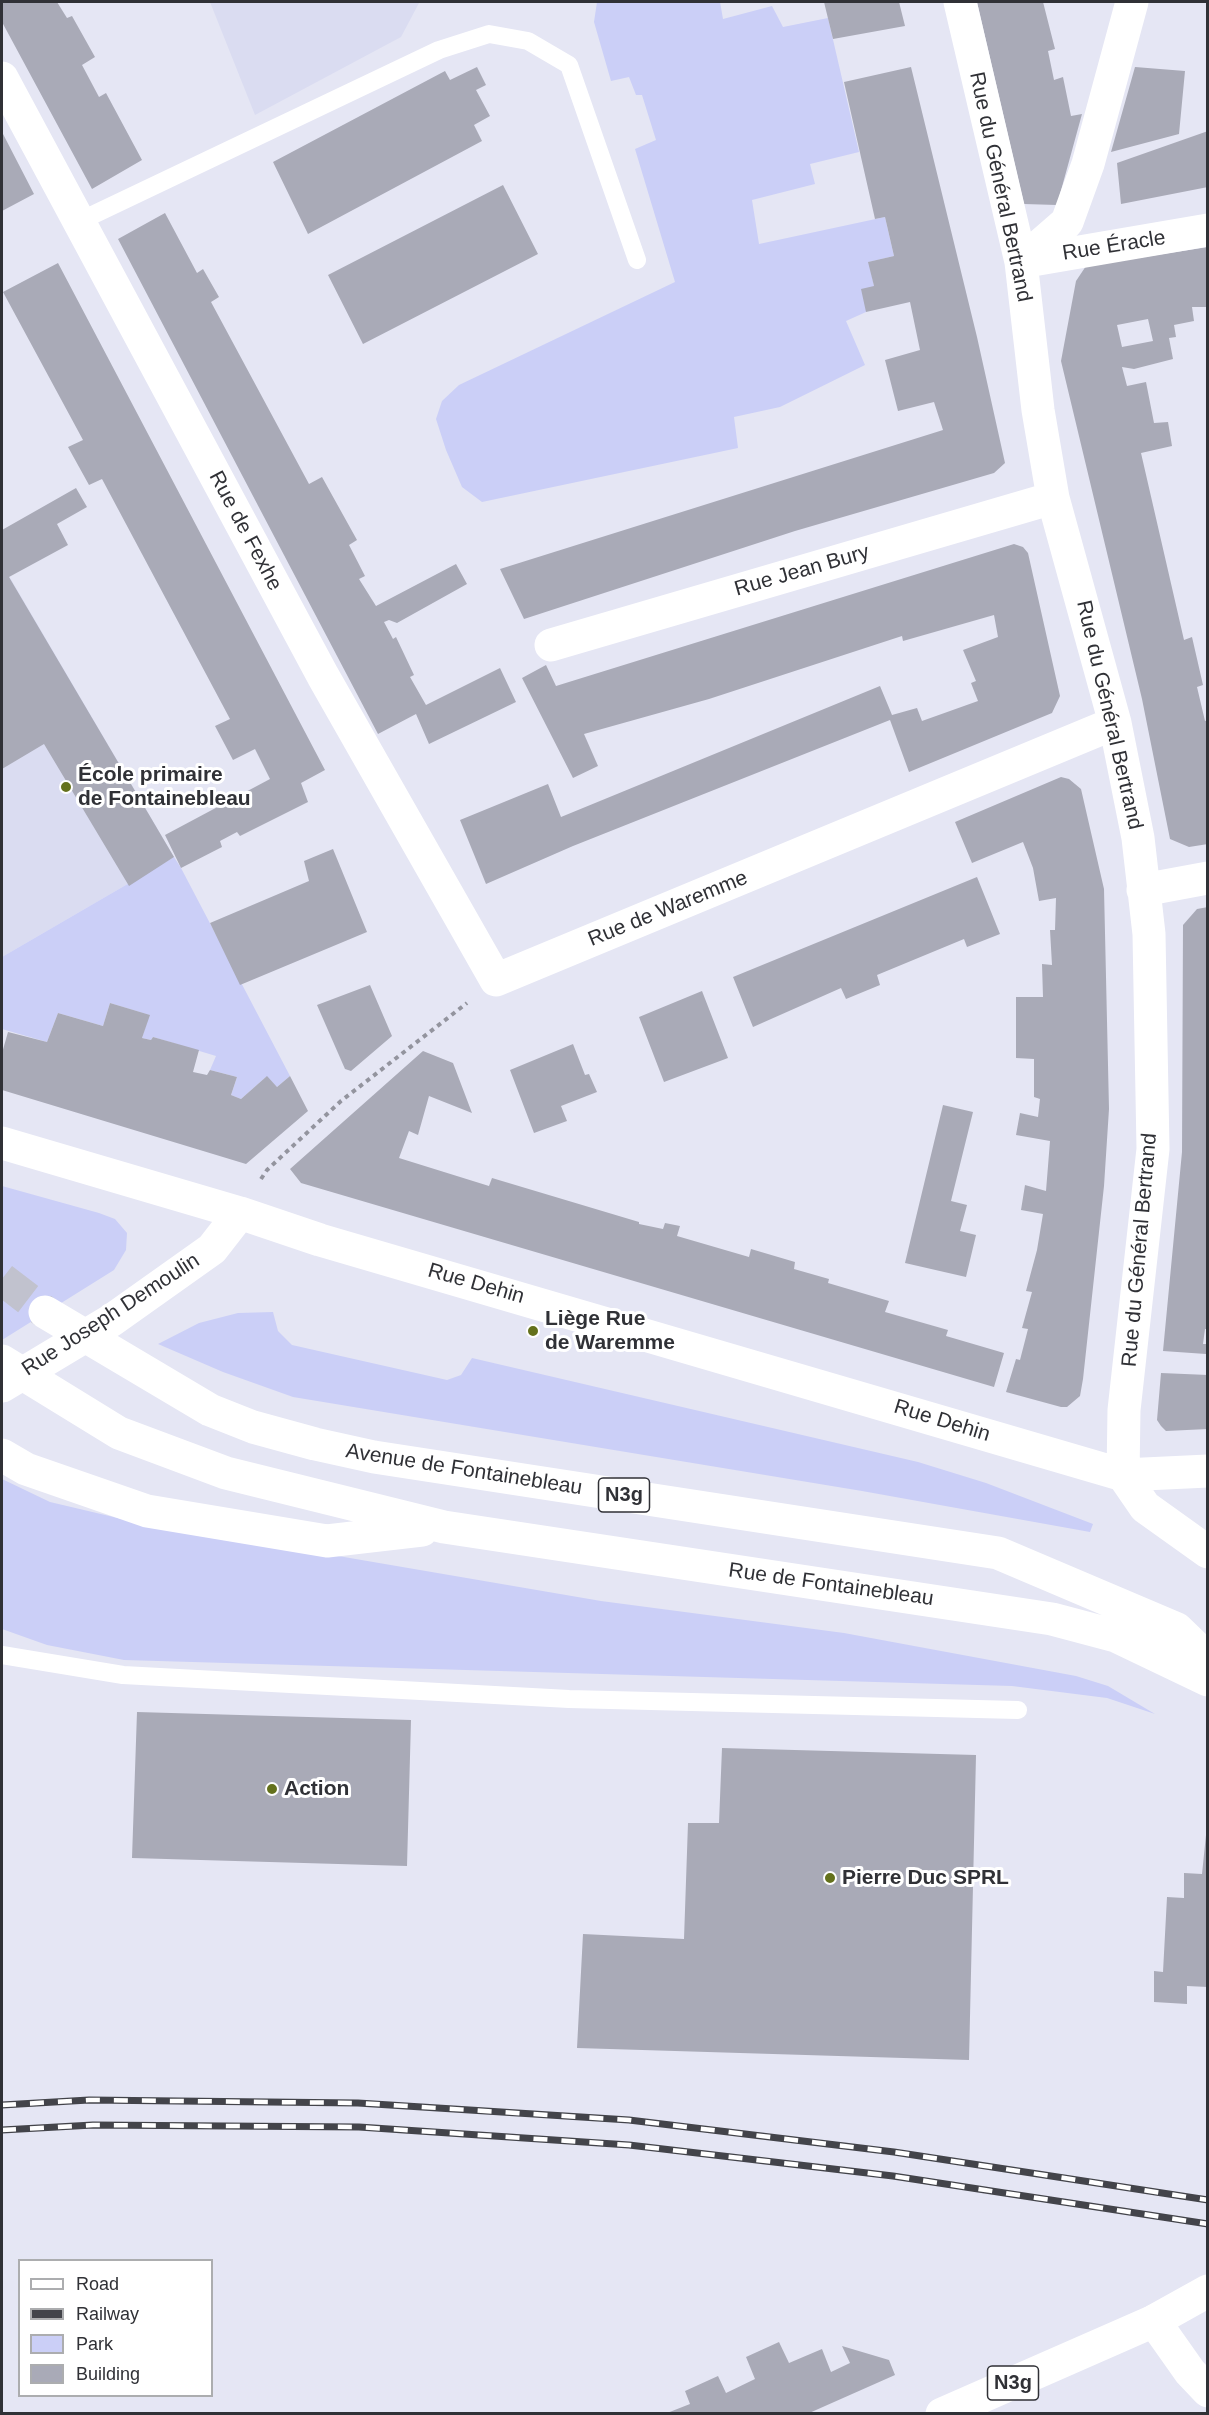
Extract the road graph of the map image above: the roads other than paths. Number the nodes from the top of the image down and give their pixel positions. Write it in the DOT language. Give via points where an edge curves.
graph roads {
  1 [pos="960,2"];
  2 [pos="1132,2"];
  3 [pos="2,78"];
  4 [pos="80,221"];
  5 [pos="1208,230"];
  6 [pos="638,260"];
  7 [pos="1021,261"];
  8 [pos="1053,498"];
  9 [pos="551,645"];
  10 [pos="1115,723"];
  11 [pos="1208,878"];
  12 [pos="1143,890"];
  13 [pos="496,980"];
  14 [pos="2,1143"];
  15 [pos="240,1213"];
  16 [pos="45,1312"];
  17 [pos="2,1361"];
  18 [pos="2,1386"];
  19 [pos="2,1455"];
  20 [pos="1208,1471"];
  21 [pos="1123,1475"];
  22 [pos="444,1527"];
  23 [pos="1208,1552"];
  24 [pos="2,1655"];
  25 [pos="1208,1659"];
  26 [pos="1208,1680"];
  27 [pos="1017,1710"];
  28 [pos="1200,2295"];
  29 [pos="1154,2321"];
  30 [pos="1208,2391"];
  31 [pos="942,2414"];
  1 -- 7 [label="street, Rue du Général Bertrand"];
  2 -- 7 [label="street" via="1088,164 1067,222"];
  3 -- 4 [label="street, Rue de Fexhe"];
  4 -- 6 [label="lane" via="439,50 489,34 528,41 569,65"];
  4 -- 13 [label="street, Rue de Fexhe" via="323,676"];
  5 -- 7 [label="street, Rue Éracle"];
  7 -- 8 [label="street, Rue du Général Bertrand" via="1038,410"];
  8 -- 9 [label="street, Rue Jean Bury"];
  8 -- 10 [label="street, Rue du Général Bertrand"];
  10 -- 12 [label="street, Rue du Général Bertrand" via="1138,838"];
  10 -- 13 [label="street, Rue de Waremme"];
  11 -- 12 [label="street"];
  12 -- 21 [label="street, Rue du Général Bertrand" via="1149,934 1153,1149 1124,1410"];
  14 -- 15 [label="street, Rue Dehin"];
  15 -- 18 [label="street, Rue Joseph Demoulin" via="212,1249 112,1320"];
  15 -- 21 [label="street, Rue Dehin"];
  16 -- 25 [label="street, Avenue de Fontainebleau / N3g" via="210,1410 253,1427 374,1457 998,1553 1177,1629"];
  17 -- 22 [label="street" via="119,1433 173,1455 226,1473"];
  19 -- 22 [label="street" via="26,1469 147,1511 304,1537 327,1540"];
  20 -- 21 [label="street, Rue Dehin"];
  21 -- 23 [label="street" via="1145,1507"];
  22 -- 26 [label="street, Rue de Fontainebleau" via="1052,1619 1116,1636"];
  24 -- 27 [label="lane" via="158,1677 569,1699"];
  28 -- 29 [label="street, N3g"];
  29 -- 30 [label="street"];
  29 -- 31 [label="street, N3g"];
}
